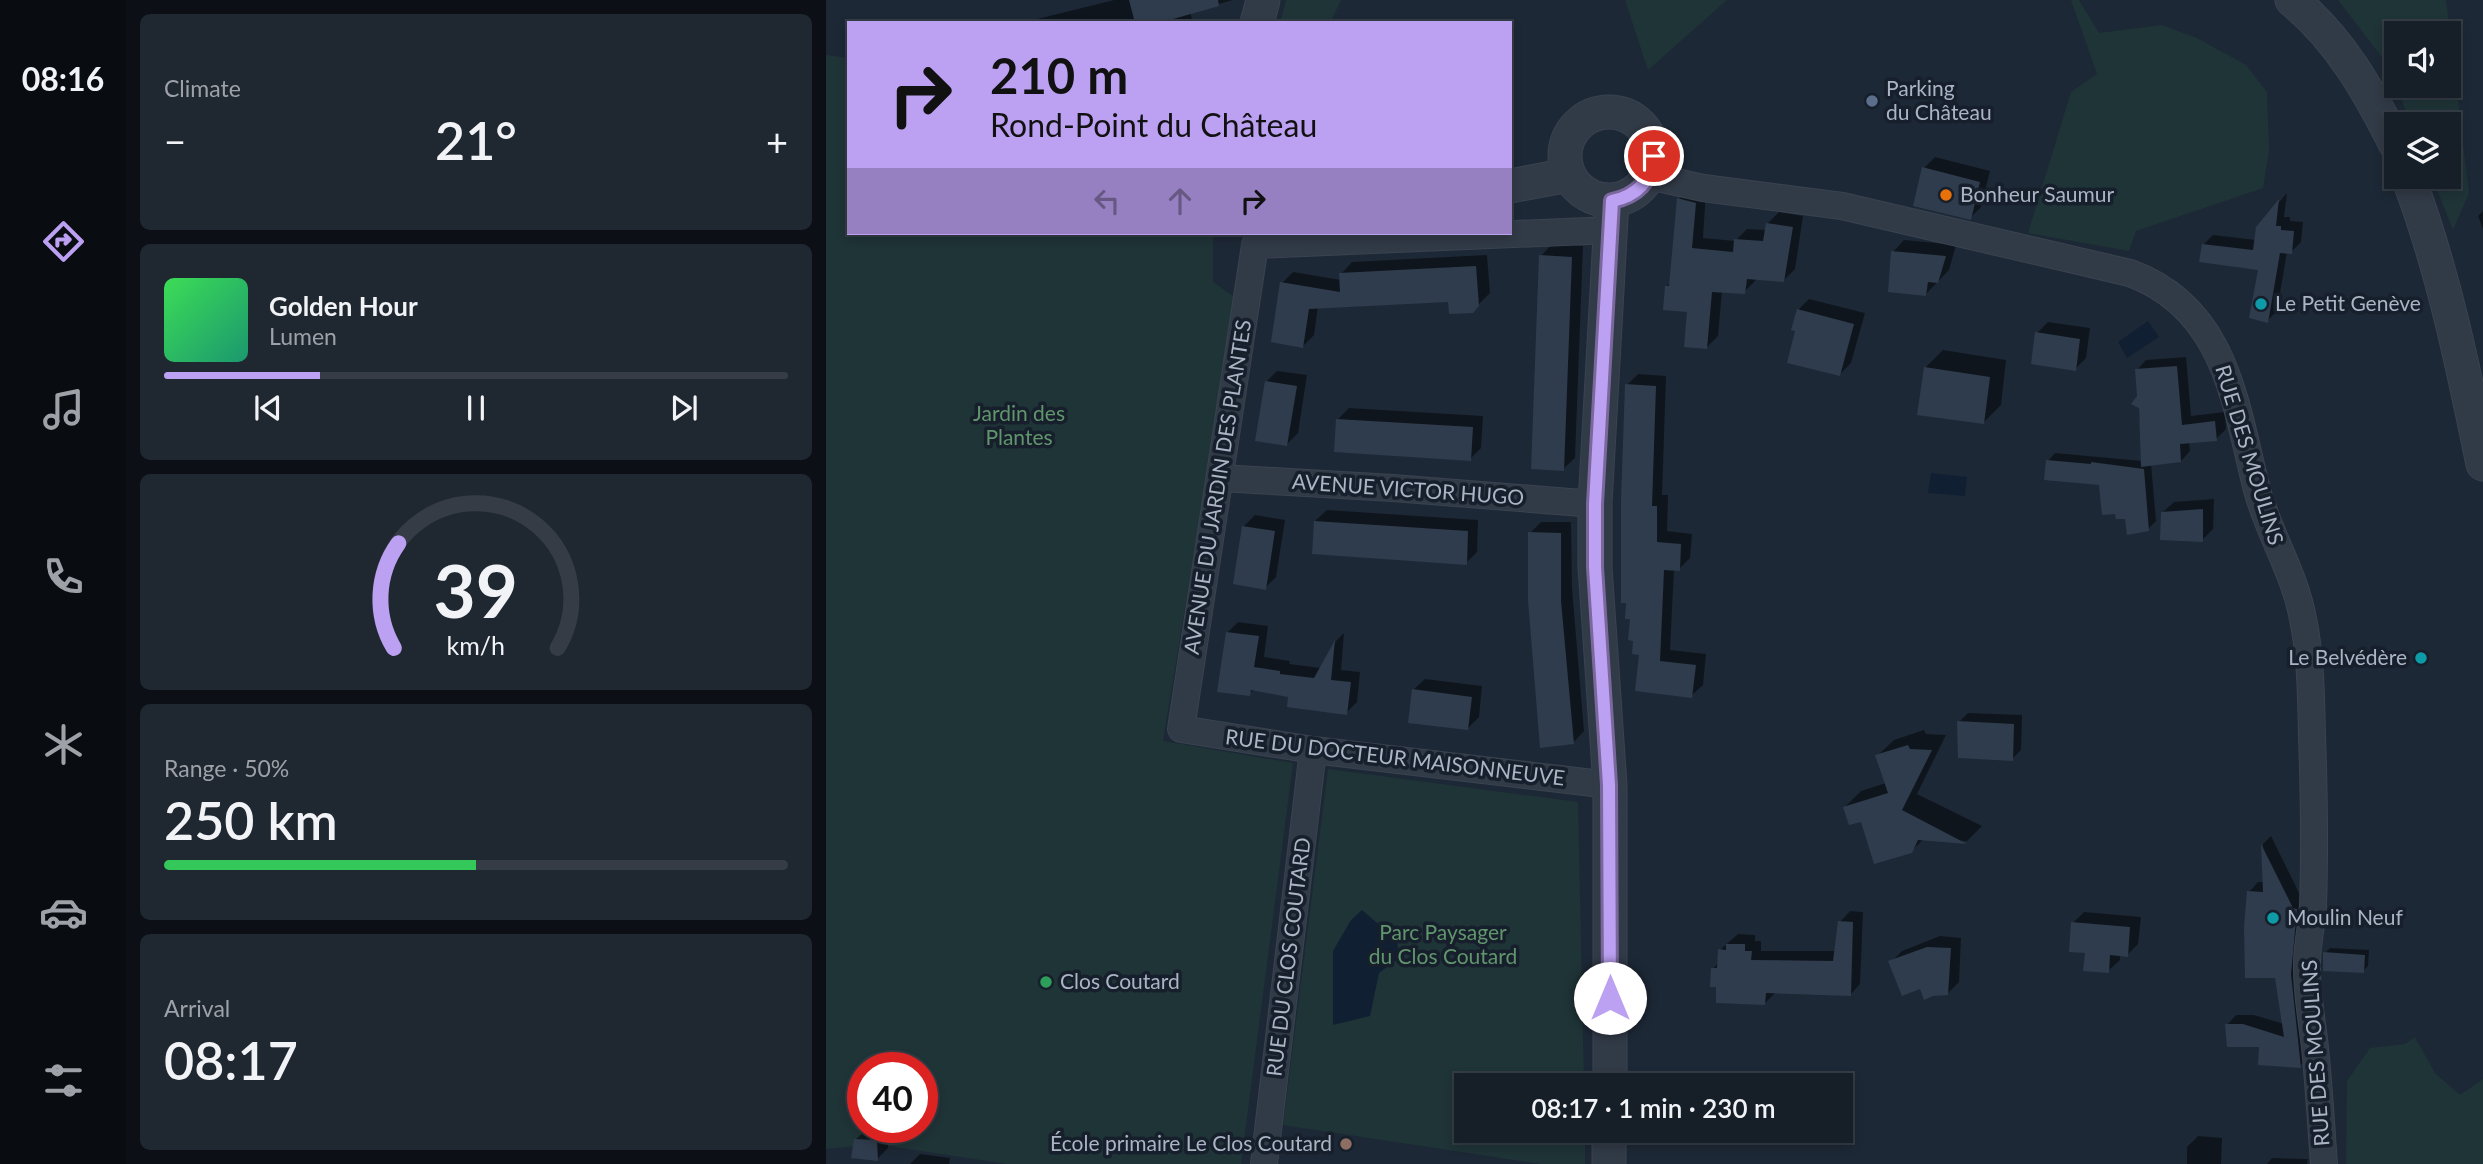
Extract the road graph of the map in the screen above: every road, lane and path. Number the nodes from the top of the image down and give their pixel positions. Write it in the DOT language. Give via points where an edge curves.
graph roads {
  1 [pos="1263,0"];
  2 [pos="2292,0"];
  3 [pos="1258,21"];
  4 [pos="2384,122"];
  5 [pos="1569,175"];
  6 [pos="1649,176"];
  7 [pos="1512,186"];
  8 [pos="2412,189"];
  9 [pos="1611,216"];
  10 [pos="1512,224"];
  11 [pos="1378,235"];
  12 [pos="2483,464"];
  13 [pos="1220,478"];
  14 [pos="1595,504"];
  15 [pos="1181,729"];
  16 [pos="1313,750"];
  17 [pos="1609,785"];
  18 [pos="1610,1073"];
  19 [pos="1609,1143"];
  20 [pos="1264,1164"];
  21 [pos="1609,1164"];
  22 [pos="2324,1164"];
  1 -- 3 [label="street"];
  2 -- 4 [label="street" via="2336,44"];
  5 -- 6 [label="street" via="1565,155 1571,134 1585,119 1616,112 1634,120 1648,135 1654,156"];
  5 -- 7 [label="street"];
  5 -- 9 [label="street"];
  6 -- 9 [label="street"];
  6 -- 22 [label="street, RUE DES MOULINS" via="1703,188 1842,206 2130,273 2146,278 2183,305 2216,346 2261,504 2304,620 2310,673 2315,861 2306,964"];
  8 -- 12 [label="street" via="2449,312"];
  9 -- 10 [label="street, AVENUE DU JARDIN DES PLANTES"];
  9 -- 14 [label="street"];
  11 -- 13 [label="street, AVENUE DU JARDIN DES PLANTES" via="1255,245"];
  13 -- 14 [label="street, AVENUE VICTOR HUGO"];
  13 -- 15 [label="street, AVENUE DU JARDIN DES PLANTES"];
  14 -- 17 [label="street"];
  15 -- 16 [label="street, RUE DU DOCTEUR MAISONNEUVE"];
  16 -- 17 [label="street, RUE DU DOCTEUR MAISONNEUVE"];
  16 -- 20 [label="street, RUE DU CLOS COUTARD"];
  17 -- 18 [label="street"];
  19 -- 21 [label="street"];
}
